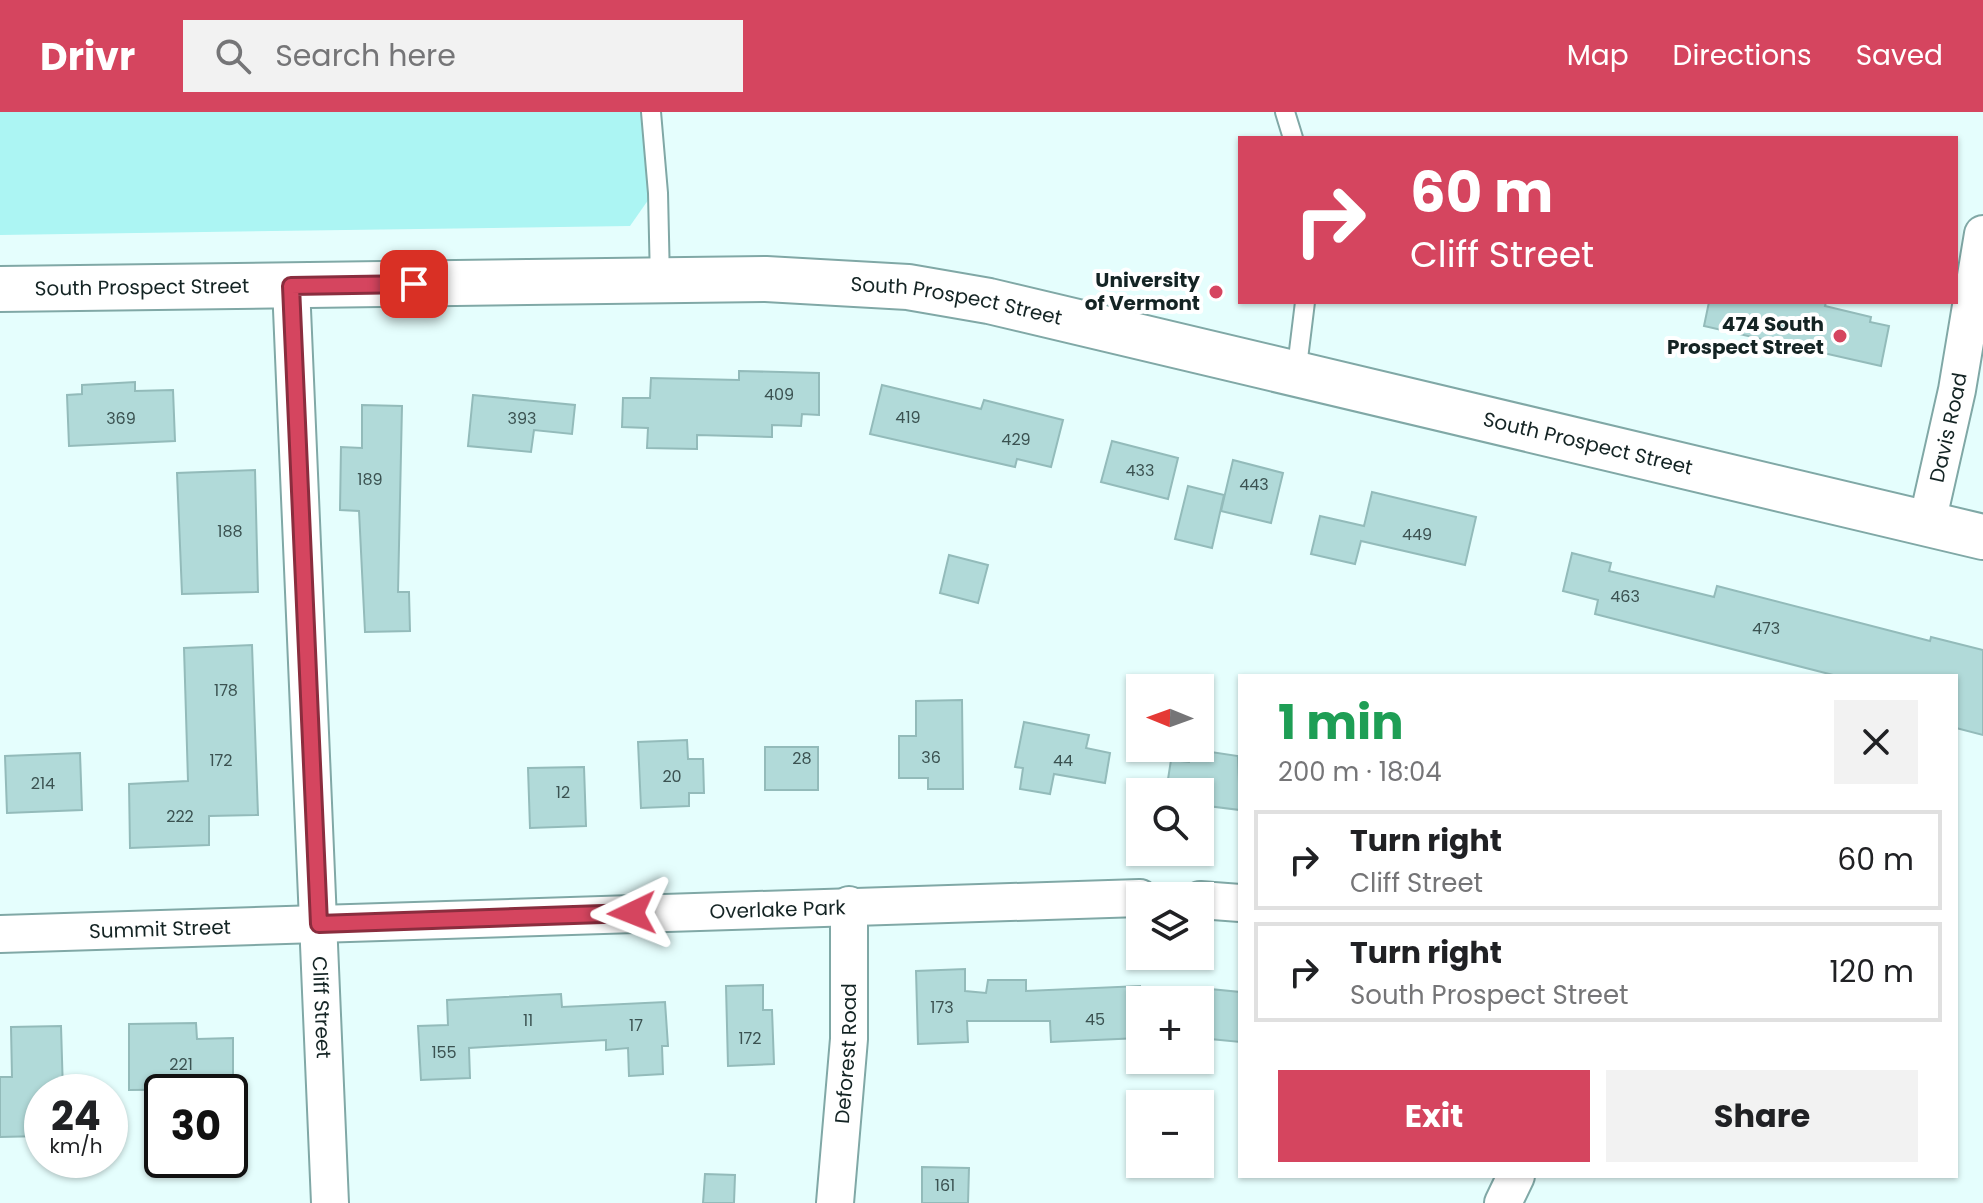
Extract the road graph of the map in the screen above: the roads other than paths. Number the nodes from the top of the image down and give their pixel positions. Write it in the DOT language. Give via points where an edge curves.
graph roads {
  1 [pos="651,112"];
  2 [pos="1285,112"];
  3 [pos="1292,136"];
  4 [pos="1983,234"];
  5 [pos="660,281"];
  6 [pos="291,286"];
  7 [pos="0,289"];
  8 [pos="1305,304"];
  9 [pos="1296,375"];
  10 [pos="1927,523"];
  11 [pos="1983,537"];
  12 [pos="1126,898"];
  13 [pos="1214,901"];
  14 [pos="1238,903"];
  15 [pos="849,905"];
  16 [pos="319,924"];
  17 [pos="0,934"];
  18 [pos="1515,1178"];
  19 [pos="330,1203"];
  20 [pos="835,1203"];
  21 [pos="1503,1203"];
  1 -- 5 [label="lane"];
  2 -- 3 [label="lane"];
  4 -- 10 [label="street, Davis Road" via="1957,390"];
  5 -- 6 [label="street, South Prospect Street"];
  5 -- 9 [label="street, South Prospect Street" via="817,280 908,287 989,301"];
  6 -- 7 [label="street, South Prospect Street"];
  6 -- 16 [label="street, Cliff Street"];
  8 -- 9 [label="lane"];
  9 -- 10 [label="street, South Prospect Street"];
  10 -- 11 [label="street, South Prospect Street"];
  12 -- 15 [label="street, Overlake Park"];
  13 -- 14 [label="street"];
  15 -- 16 [label="street, Overlake Park"];
  15 -- 20 [label="street, Deforest Road" via="849,1039"];
  16 -- 17 [label="street, Summit Street"];
  16 -- 19 [label="street, Cliff Street"];
  18 -- 21 [label="street"];
}
